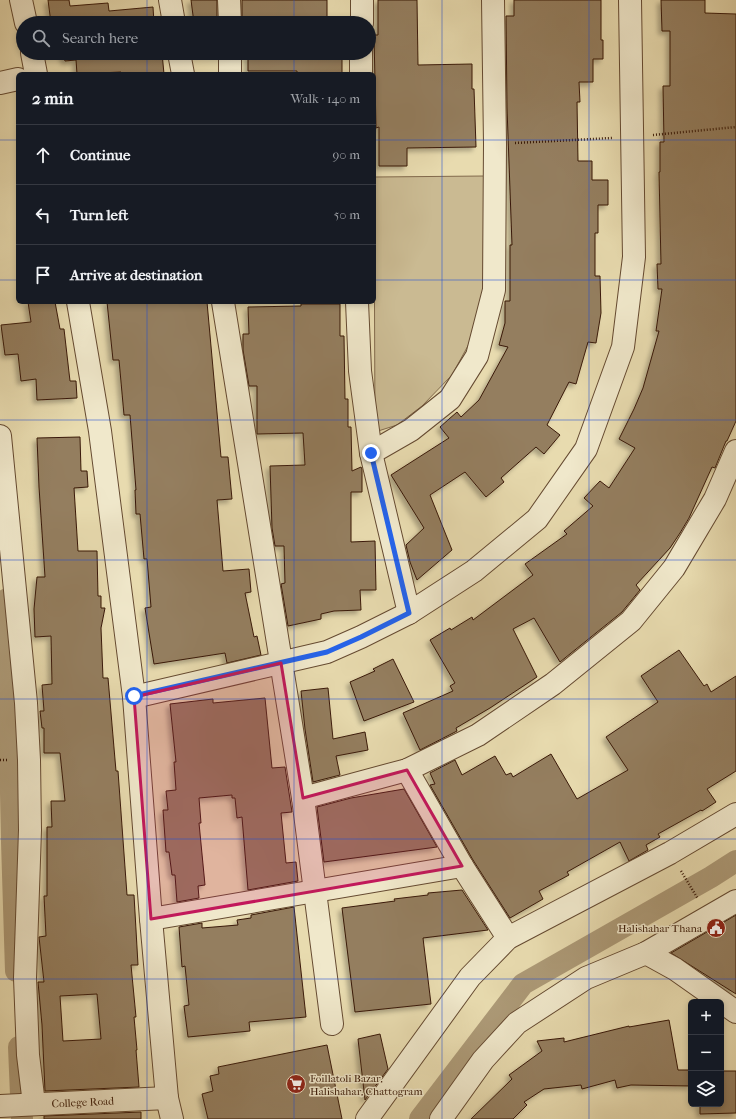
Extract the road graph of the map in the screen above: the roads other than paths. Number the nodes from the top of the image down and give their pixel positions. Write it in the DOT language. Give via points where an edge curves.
graph roads {
  1 [pos="21,0"];
  2 [pos="170,0"];
  3 [pos="229,0"];
  4 [pos="362,0"];
  5 [pos="493,0"];
  6 [pos="630,0"];
  7 [pos="24,16"];
  8 [pos="173,16"];
  9 [pos="230,16"];
  10 [pos="362,16"];
  11 [pos="33,60"];
  12 [pos="180,60"];
  13 [pos="230,60"];
  14 [pos="362,60"];
  15 [pos="36,72"];
  16 [pos="183,72"];
  17 [pos="230,72"];
  18 [pos="361,72"];
  19 [pos="16,79"];
  20 [pos="0,82"];
  21 [pos="78,304"];
  22 [pos="223,304"];
  23 [pos="357,304"];
  24 [pos="0,436"];
  25 [pos="736,451"];
  26 [pos="371,453"];
  27 [pos="409,613"];
  28 [pos="282,663"];
  29 [pos="134,696"];
  30 [pos="406,770"];
  31 [pos="303,798"];
  32 [pos="736,814"];
  33 [pos="462,866"];
  34 [pos="315,892"];
  35 [pos="736,901"];
  36 [pos="151,918"];
  37 [pos="508,938"];
  38 [pos="646,953"];
  39 [pos="736,1012"];
  40 [pos="332,1024"];
  41 [pos="167,1098"];
  42 [pos="33,1104"];
  43 [pos="2,1106"];
  44 [pos="172,1119"];
  45 [pos="367,1119"];
  46 [pos="441,1119"];
  1 -- 7 [label="street"];
  2 -- 8 [label="street"];
  3 -- 9 [label="street"];
  4 -- 10 [label="street"];
  5 -- 26 [label="street" via="494,290 477,356 450,399 411,430"];
  6 -- 27 [label="street" via="634,257 621,354 586,449 537,520 474,571"];
  11 -- 15 [label="street"];
  12 -- 16 [label="street"];
  13 -- 17 [label="street"];
  14 -- 18 [label="street"];
  19 -- 20 [label="street"];
  21 -- 29 [label="street" via="100,431"];
  22 -- 28 [label="street"];
  23 -- 26 [label="street" via="360,371"];
  24 -- 42 [label="street" via="26,703 29,760 30,830 25,978"];
  25 -- 30 [label="street" via="715,499 674,568 631,621 553,684 478,735"];
  26 -- 27 [label="street"];
  27 -- 28 [label="street" via="327,652"];
  28 -- 29 [label="street"];
  28 -- 31 [label="street"];
  29 -- 36 [label="street"];
  30 -- 31 [label="street"];
  30 -- 33 [label="street"];
  31 -- 34 [label="street"];
  32 -- 37 [label="street" via="670,853"];
  33 -- 34 [label="street"];
  33 -- 37 [label="street"];
  34 -- 36 [label="street"];
  34 -- 40 [label="street"];
  35 -- 38 [label="street"];
  36 -- 41 [label="street"];
  37 -- 45 [label="street" via="470,977"];
  38 -- 39 [label="street" via="675,969"];
  38 -- 46 [label="street" via="586,978 517,1023 483,1060"];
  41 -- 42 [label="street, College Road"];
  41 -- 44 [label="street"];
  42 -- 43 [label="street, College Road"];
}
